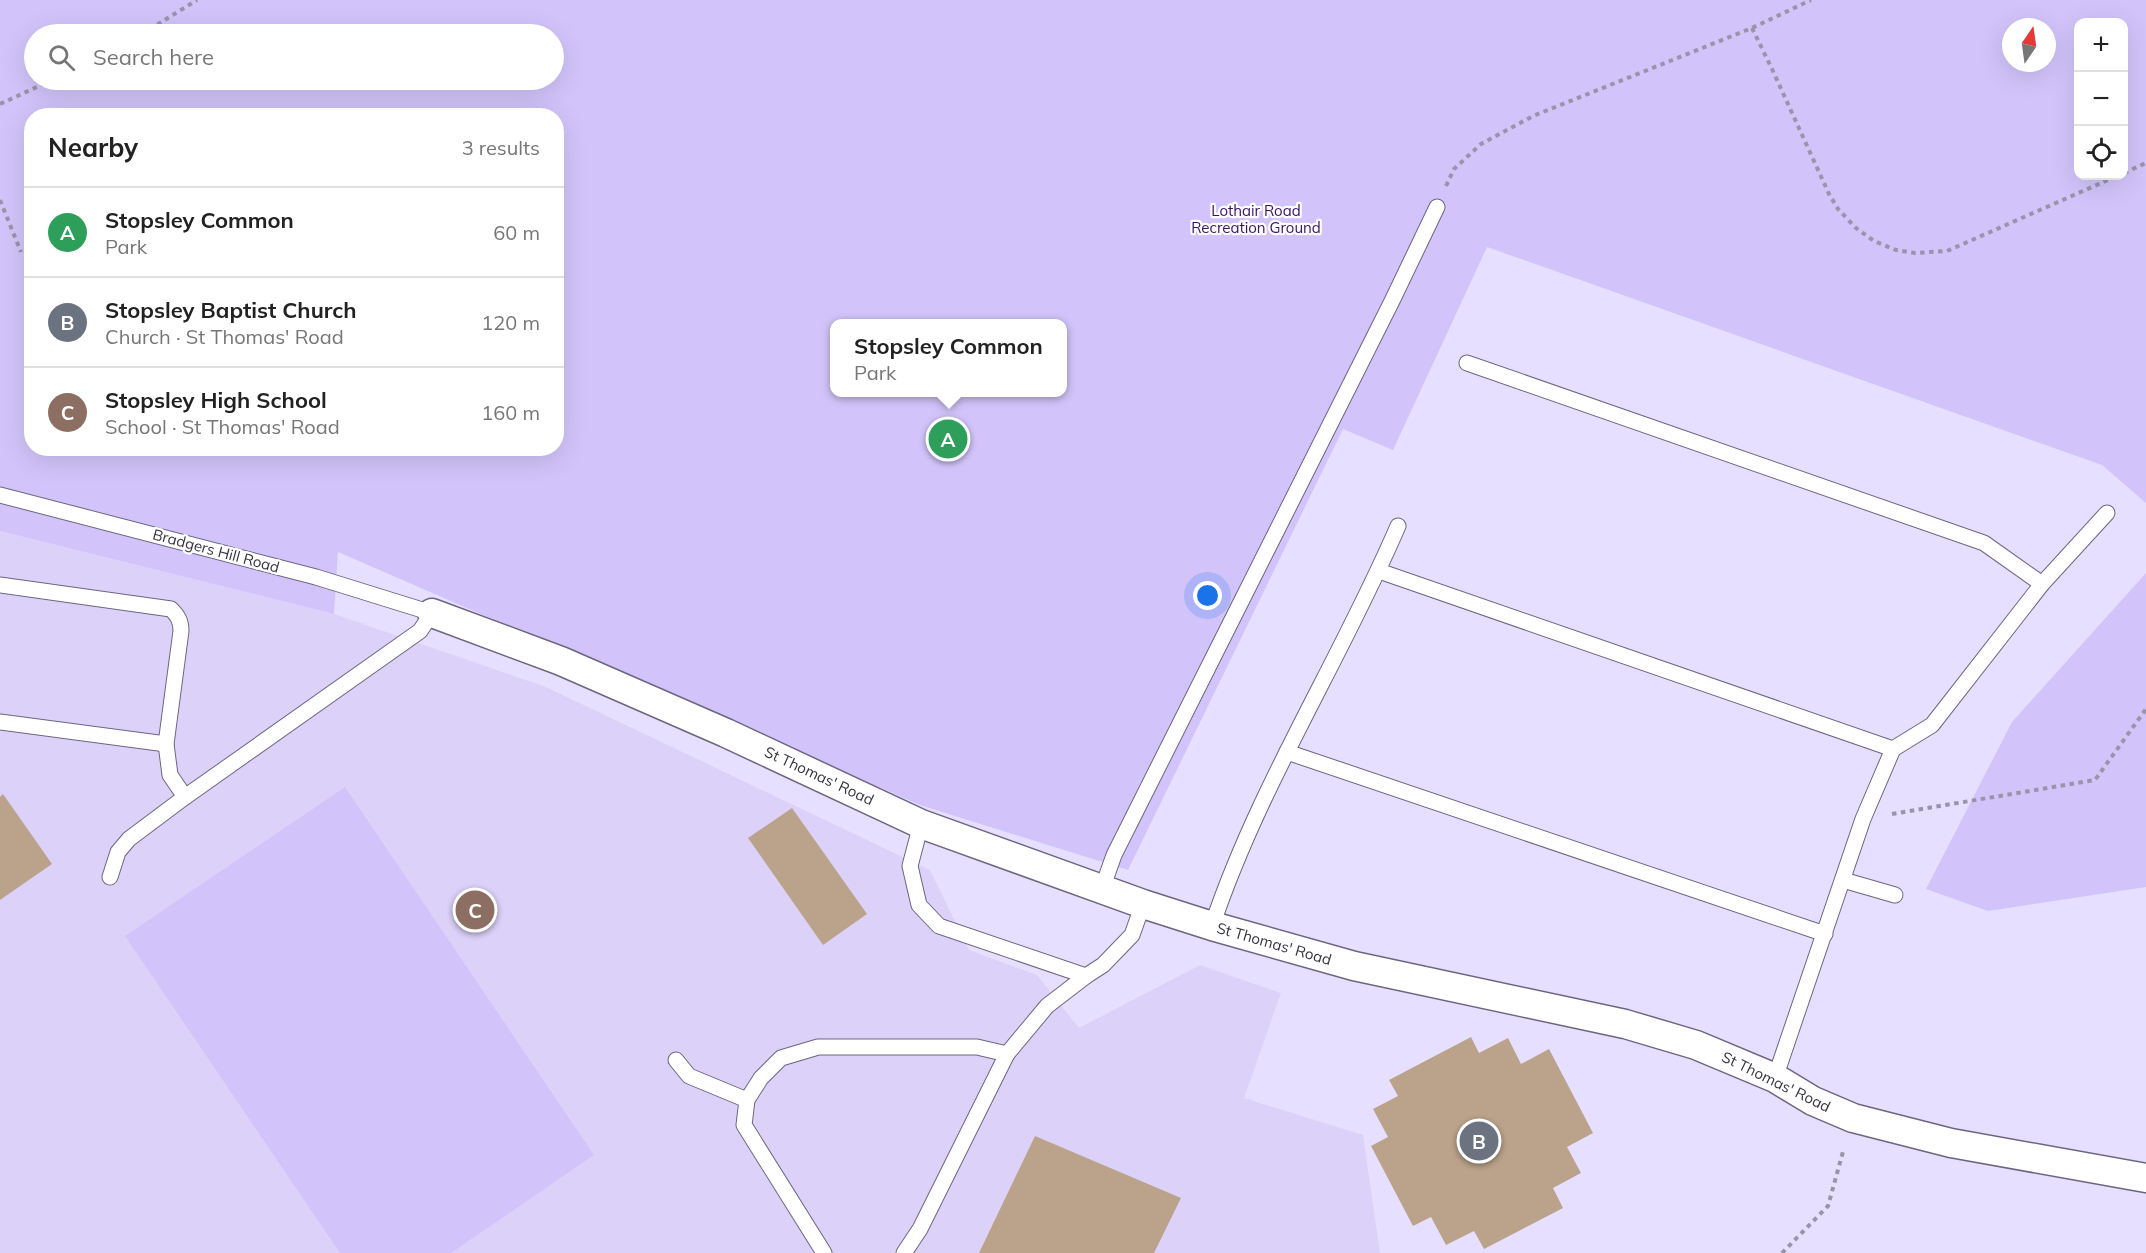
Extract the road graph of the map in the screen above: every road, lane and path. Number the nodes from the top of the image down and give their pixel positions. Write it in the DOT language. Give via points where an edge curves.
graph roads {
  1 [pos="197,0"];
  2 [pos="1811,0"];
  3 [pos="158,24"];
  4 [pos="1752,28"];
  5 [pos="30,90"];
  6 [pos="0,104"];
  7 [pos="2146,163"];
  8 [pos="2128,171"];
  9 [pos="2108,180"];
  10 [pos="0,200"];
  11 [pos="1437,207"];
  12 [pos="21,252"];
  13 [pos="1467,363"];
  14 [pos="0,495"];
  15 [pos="2108,513"];
  16 [pos="1398,526"];
  17 [pos="1379,571"];
  18 [pos="2042,584"];
  19 [pos="0,585"];
  20 [pos="432,613"];
  21 [pos="2146,709"];
  22 [pos="0,722"];
  23 [pos="166,744"];
  24 [pos="1893,749"];
  25 [pos="1287,752"];
  26 [pos="184,797"];
  27 [pos="1863,819"];
  28 [pos="921,824"];
  29 [pos="110,877"];
  30 [pos="1843,880"];
  31 [pos="1102,889"];
  32 [pos="1894,896"];
  33 [pos="1143,904"];
  34 [pos="1212,926"];
  35 [pos="1825,934"];
  36 [pos="1086,976"];
  37 [pos="1007,1054"];
  38 [pos="676,1060"];
  39 [pos="1775,1078"];
  40 [pos="747,1100"];
  41 [pos="1853,1118"];
  42 [pos="2146,1178"];
  43 [pos="824,1253"];
  44 [pos="904,1253"];
  45 [pos="1782,1253"];
  1 -- 3 [label="path"];
  2 -- 4 [label="path"];
  4 -- 9 [label="path" via="1829,194 1856,228 1874,241 1915,253 1947,251"];
  4 -- 11 [label="path" via="1533,116 1481,144 1454,169"];
  5 -- 6 [label="path"];
  7 -- 8 [label="path"];
  10 -- 12 [label="path"];
  11 -- 31 [label="lane" via="1119,845"];
  13 -- 18 [label="lane" via="1984,543"];
  14 -- 20 [label="lane, Bradgers Hill Road" via="316,578"];
  15 -- 18 [label="lane"];
  16 -- 17 [label="lane"];
  17 -- 24 [label="lane"];
  17 -- 25 [label="lane"];
  18 -- 24 [label="lane" via="1932,725"];
  19 -- 23 [label="lane" via="171,609 181,621 181,631"];
  20 -- 26 [label="lane" via="420,632"];
  20 -- 28 [label="street, St Thomas' Road" via="561,661"];
  21 -- 27 [label="path" via="2095,780"];
  22 -- 23 [label="lane"];
  23 -- 26 [label="lane" via="170,775"];
  24 -- 27 [label="lane"];
  25 -- 34 [label="lane" via="1226,885"];
  25 -- 35 [label="lane"];
  26 -- 29 [label="lane" via="129,839 118,852"];
  27 -- 30 [label="lane"];
  28 -- 31 [label="street, St Thomas' Road"];
  28 -- 36 [label="lane" via="910,866 919,905 939,926"];
  30 -- 32 [label="lane"];
  30 -- 35 [label="lane"];
  31 -- 33 [label="street, St Thomas' Road"];
  33 -- 34 [label="street, St Thomas' Road"];
  33 -- 36 [label="lane" via="1132,935"];
  34 -- 39 [label="street, St Thomas' Road" via="1354,966 1625,1024 1696,1045"];
  35 -- 39 [label="lane"];
  36 -- 37 [label="lane" via="1047,1006"];
  37 -- 40 [label="lane" via="977,1047 818,1047 781,1058"];
  37 -- 44 [label="lane" via="920,1229"];
  38 -- 40 [label="lane" via="689,1076"];
  39 -- 41 [label="street, St Thomas' Road" via="1813,1101"];
  40 -- 43 [label="lane" via="744,1125"];
  41 -- 42 [label="street, St Thomas' Road" via="1951,1143"];
  41 -- 45 [label="path" via="1828,1206"];
}
